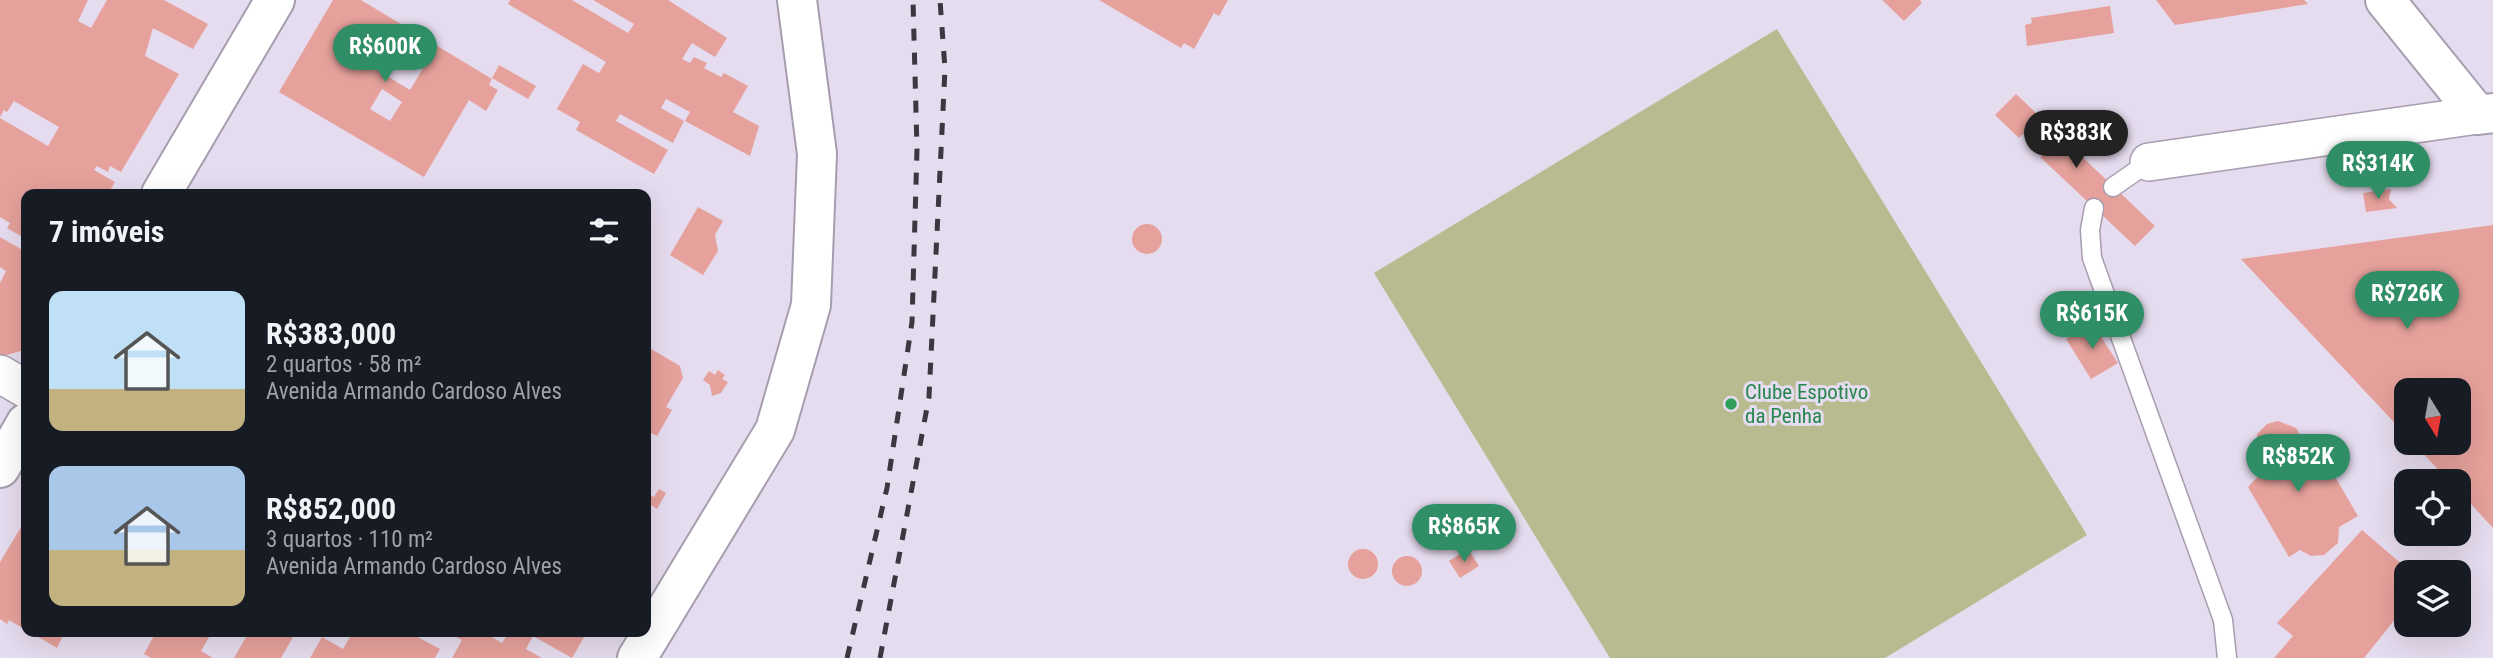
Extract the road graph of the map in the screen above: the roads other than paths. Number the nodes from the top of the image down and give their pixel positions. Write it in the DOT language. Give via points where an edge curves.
graph roads {
  1 [pos="275,0"];
  2 [pos="797,0"];
  3 [pos="2385,0"];
  4 [pos="2485,114"];
  5 [pos="2149,162"];
  6 [pos="2113,187"];
  7 [pos="164,189"];
  8 [pos="2094,208"];
  9 [pos="0,374"];
  10 [pos="21,386"];
  11 [pos="21,432"];
  12 [pos="0,468"];
  13 [pos="651,633"];
  14 [pos="649,637"];
  15 [pos="636,658"];
  16 [pos="2227,658"];
  1 -- 7 [label="main road"];
  2 -- 13 [label="main road" via="817,154 811,304 775,430"];
  3 -- 4 [label="main road"];
  4 -- 5 [label="street"];
  5 -- 6 [label="lane"];
  8 -- 16 [label="lane" via="2092,258 2223,620"];
  9 -- 10 [label="street"];
  11 -- 12 [label="main road"];
  14 -- 15 [label="main road"];
}
